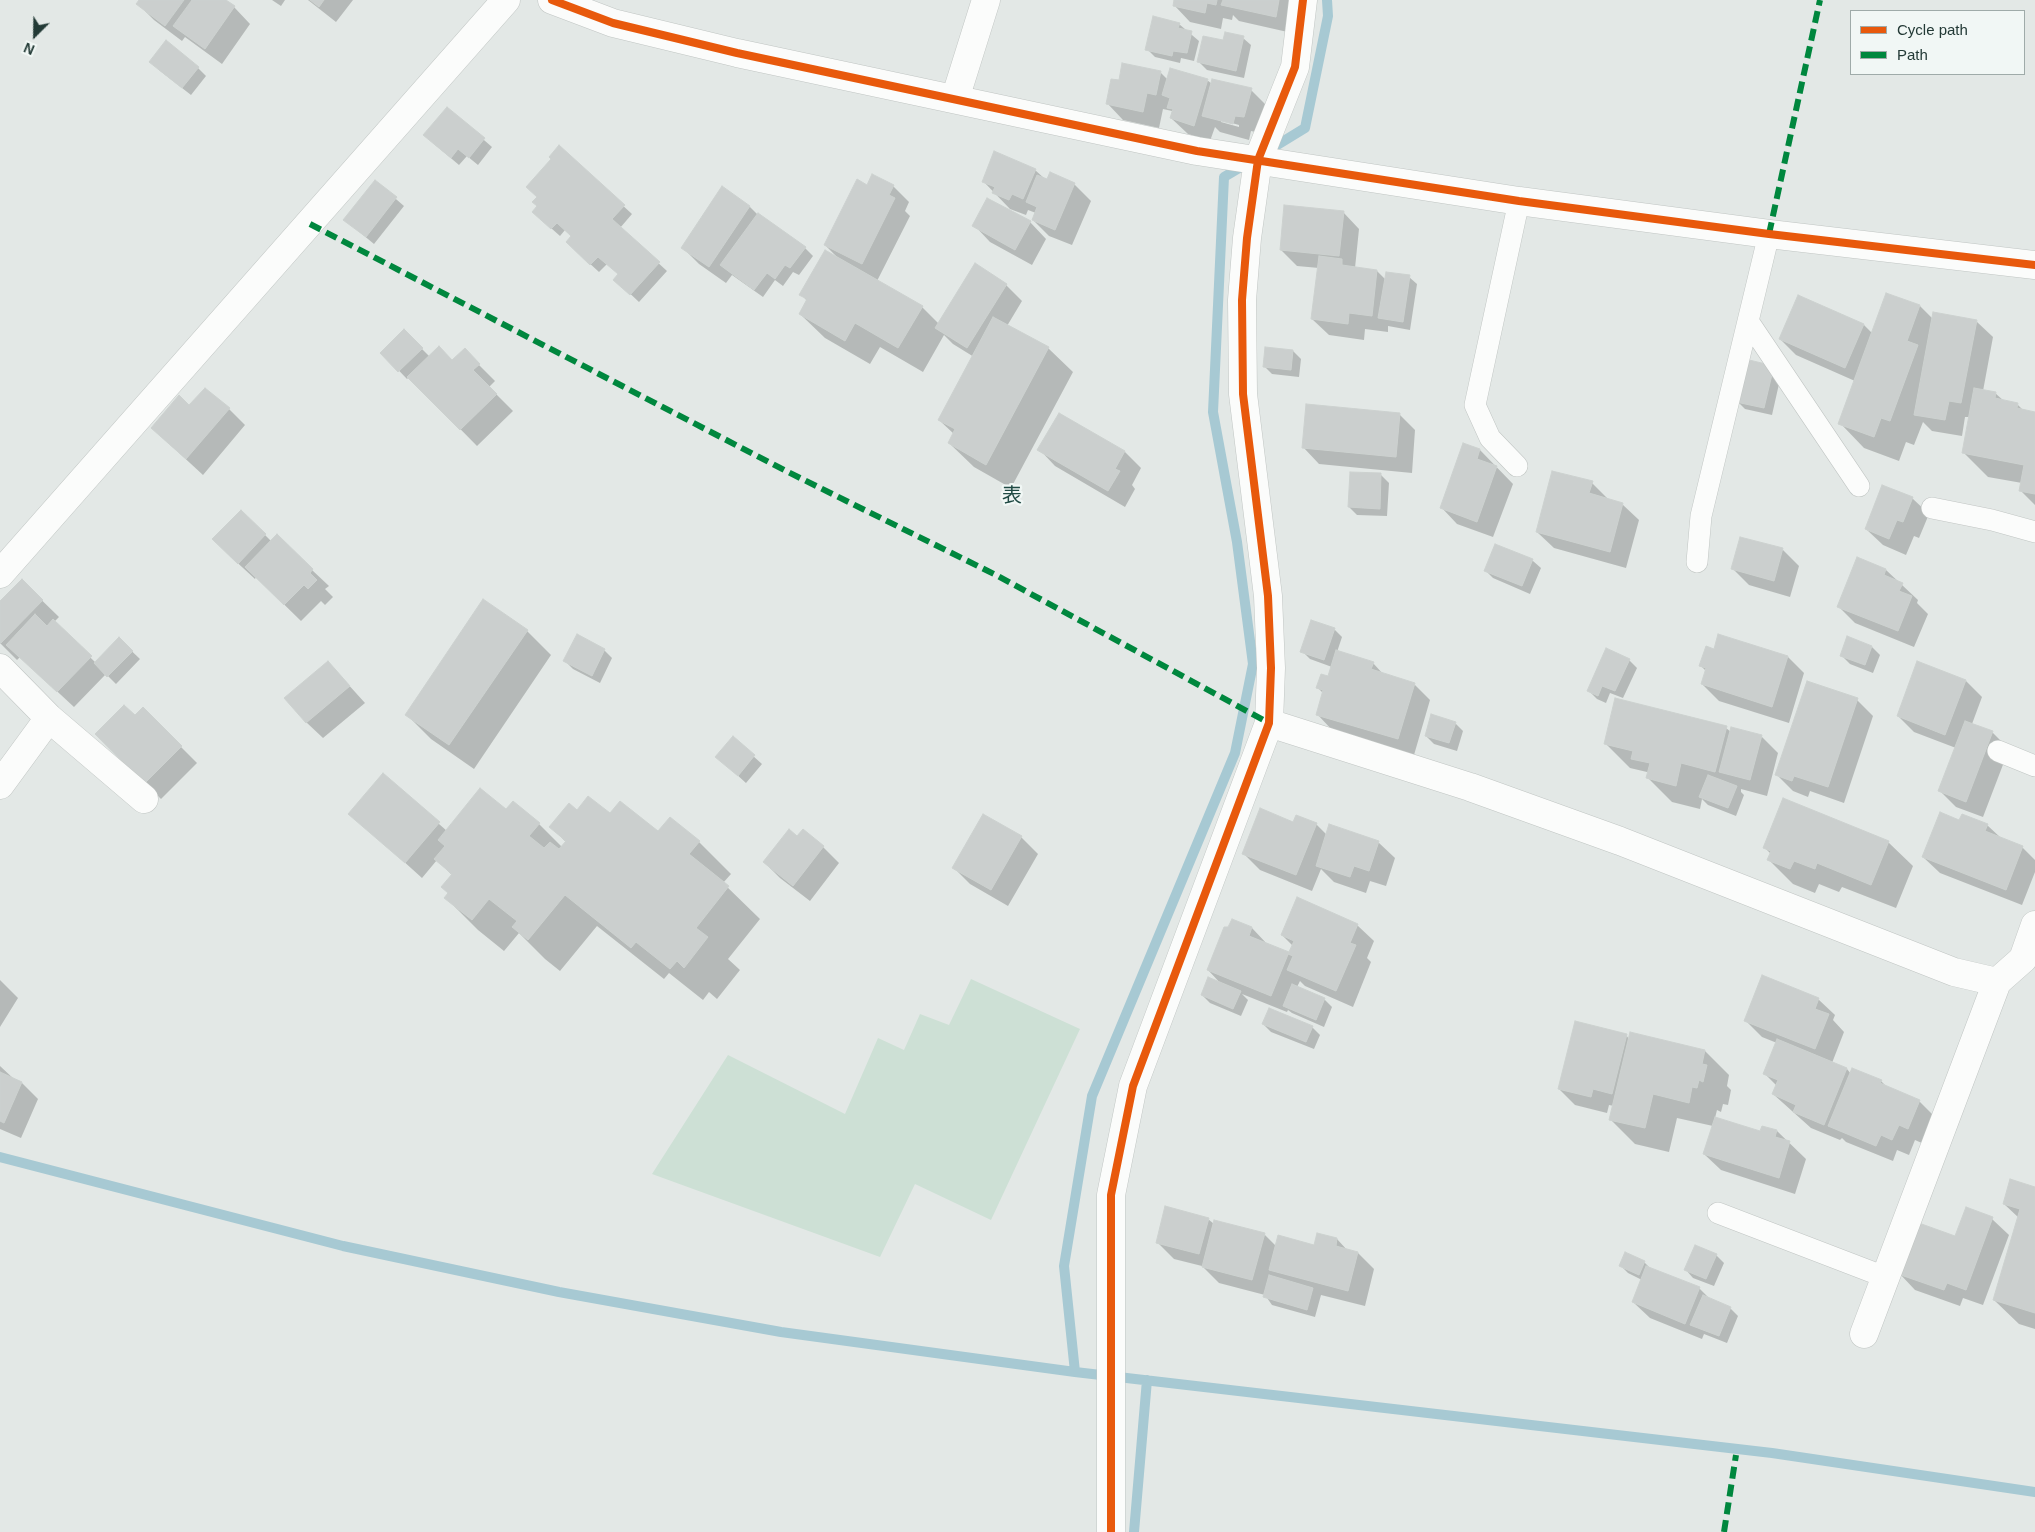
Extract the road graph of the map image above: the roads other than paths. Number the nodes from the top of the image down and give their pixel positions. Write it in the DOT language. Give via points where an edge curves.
graph roads {
  1 [pos="506,0"];
  2 [pos="552,0"];
  3 [pos="986,0"];
  4 [pos="1303,0"];
  5 [pos="955,99"];
  6 [pos="1258,160"];
  7 [pos="1519,201"];
  8 [pos="1768,234"];
  9 [pos="2035,265"];
  10 [pos="1748,321"];
  11 [pos="1517,466"];
  12 [pos="1859,486"];
  13 [pos="1932,508"];
  14 [pos="2035,532"];
  15 [pos="1697,562"];
  16 [pos="0,574"];
  17 [pos="0,668"];
  18 [pos="49,718"];
  19 [pos="1268,722"];
  20 [pos="1998,751"];
  21 [pos="2035,766"];
  22 [pos="0,785"];
  23 [pos="144,799"];
  24 [pos="2035,926"];
  25 [pos="1997,982"];
  26 [pos="1718,1213"];
  27 [pos="1886,1277"];
  28 [pos="1864,1334"];
  29 [pos="1111,1532"];
  1 -- 16 [label="street"];
  2 -- 5 [label="street" via="623,26"];
  3 -- 5 [label="street"];
  4 -- 6 [label="street" via="1295,67"];
  5 -- 6 [label="street" via="1197,151"];
  6 -- 7 [label="street"];
  6 -- 19 [label="street" via="1242,300 1243,394 1268,596 1271,668"];
  7 -- 8 [label="street"];
  7 -- 11 [label="lane" via="1475,405 1490,438"];
  8 -- 9 [label="street"];
  8 -- 10 [label="lane"];
  10 -- 12 [label="lane"];
  10 -- 15 [label="lane" via="1701,516"];
  13 -- 14 [label="lane"];
  17 -- 18 [label="street"];
  18 -- 22 [label="street"];
  18 -- 23 [label="street"];
  19 -- 25 [label="street" via="1470,787 1954,972"];
  19 -- 29 [label="street" via="1134,1086 1111,1195"];
  20 -- 21 [label="lane"];
  24 -- 25 [label="street" via="2023,959"];
  25 -- 27 [label="street"];
  26 -- 27 [label="lane"];
  27 -- 28 [label="street"];
}
